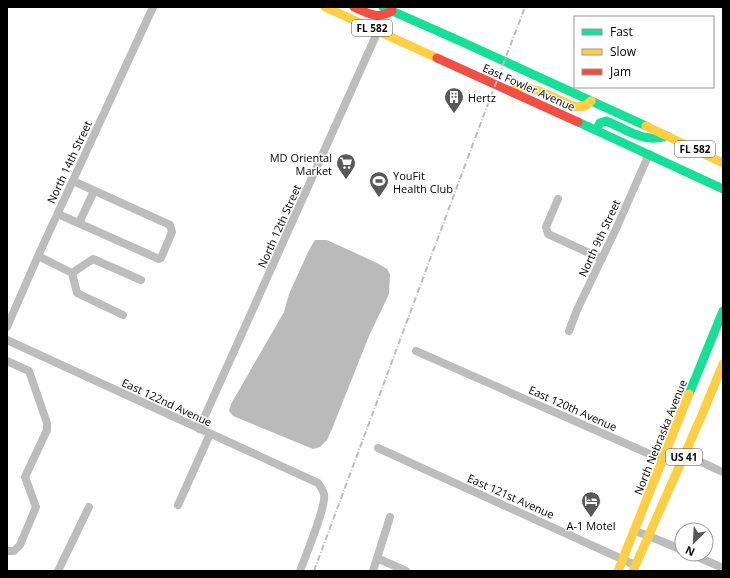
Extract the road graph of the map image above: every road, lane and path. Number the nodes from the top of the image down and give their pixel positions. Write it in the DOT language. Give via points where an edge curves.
graph roads {
  1 [pos="153,7"];
  2 [pos="326,7"];
  3 [pos="354,7"];
  4 [pos="383,7"];
  5 [pos="392,11"];
  6 [pos="378,31"];
  7 [pos="512,92"];
  8 [pos="592,101"];
  9 [pos="596,130"];
  10 [pos="667,136"];
  11 [pos="649,154"];
  12 [pos="723,163"];
  13 [pos="73,181"];
  14 [pos="723,189"];
  15 [pos="94,191"];
  16 [pos="558,199"];
  17 [pos="58,214"];
  18 [pos="79,223"];
  19 [pos="38,256"];
  20 [pos="602,259"];
  21 [pos="72,273"];
  22 [pos="141,280"];
  23 [pos="723,311"];
  24 [pos="123,315"];
  25 [pos="7,327"];
  26 [pos="569,331"];
  27 [pos="7,340"];
  28 [pos="416,351"];
  29 [pos="7,361"];
  30 [pos="723,364"];
  31 [pos="199,429"];
  32 [pos="210,434"];
  33 [pos="378,448"];
  34 [pos="664,458"];
  35 [pos="684,458"];
  36 [pos="723,472"];
  37 [pos="178,505"];
  38 [pos="89,507"];
  39 [pos="390,517"];
  40 [pos="635,531"];
  41 [pos="649,536"];
  42 [pos="674,547"];
  43 [pos="7,551"];
  44 [pos="377,558"];
  45 [pos="623,559"];
  46 [pos="709,562"];
  47 [pos="634,568"];
  48 [pos="723,568"];
  49 [pos="58,571"];
  50 [pos="300,571"];
  51 [pos="373,571"];
  52 [pos="406,571"];
  53 [pos="618,571"];
  1 -- 13 [label="street, North 14th Street"];
  2 -- 6 [label="main road, East Fowler Avenue / FL 582"];
  3 -- 5 [label="main road" via="377,16 387,15"];
  4 -- 5 [label="main road, East Fowler Avenue / FL 582"];
  5 -- 8 [label="main road, East Fowler Avenue / FL 582"];
  6 -- 7 [label="main road, East Fowler Avenue / FL 582"];
  6 -- 31 [label="street, North 12th Street"];
  7 -- 8 [label="main road" via="517,88 529,88 576,107 585,106"];
  7 -- 9 [label="main road, East Fowler Avenue / FL 582"];
  8 -- 10 [label="main road, East Fowler Avenue / FL 582"];
  9 -- 10 [label="main road" via="600,123 606,121 650,139"];
  9 -- 11 [label="main road, East Fowler Avenue / FL 582"];
  10 -- 12 [label="main road, East Fowler Avenue / FL 582"];
  11 -- 14 [label="main road, East Fowler Avenue / FL 582"];
  11 -- 20 [label="street, North 9th Street"];
  13 -- 15 [label="street"];
  13 -- 17 [label="street, North 14th Street"];
  15 -- 18 [label="street"];
  15 -- 18 [label="street" via="170,225 172,232 161,258"];
  16 -- 20 [label="street" via="546,227 548,234"];
  17 -- 18 [label="street"];
  17 -- 19 [label="street, North 14th Street"];
  19 -- 21 [label="street"];
  19 -- 25 [label="street, North 14th Street"];
  20 -- 26 [label="street, North 9th Street"];
  21 -- 22 [label="street" via="93,259"];
  21 -- 24 [label="street" via="77,294"];
  23 -- 34 [label="main road, North Nebraska Avenue / US 41"];
  27 -- 31 [label="street, East 122nd Avenue"];
  28 -- 34 [label="street, East 120th Avenue" via="654,456"];
  29 -- 43 [label="street" via="29,371 47,423 47,430 25,477 36,507 20,545 14,551"];
  30 -- 35 [label="main road, US 41"];
  31 -- 32 [label="street, East 122nd Avenue"];
  32 -- 37 [label="street"];
  32 -- 50 [label="street, East 122nd Avenue" via="318,483 324,494 322,513"];
  33 -- 45 [label="street, East 121st Avenue"];
  34 -- 35 [label="street, East 120th Avenue"];
  34 -- 40 [label="main road, North Nebraska Avenue / US 41"];
  35 -- 36 [label="street, East 120th Avenue" via="694,459"];
  35 -- 41 [label="main road, US 41"];
  38 -- 49 [label="street"];
  39 -- 44 [label="street"];
  40 -- 41 [label="street"];
  40 -- 45 [label="main road, North Nebraska Avenue / US 41"];
  41 -- 42 [label="street"];
  41 -- 47 [label="main road, US 41"];
  44 -- 51 [label="street"];
  44 -- 52 [label="street"];
  45 -- 47 [label="street, East 121st Avenue"];
  45 -- 53 [label="main road, North Nebraska Avenue / US 41"];
  46 -- 48 [label="street"];
}
